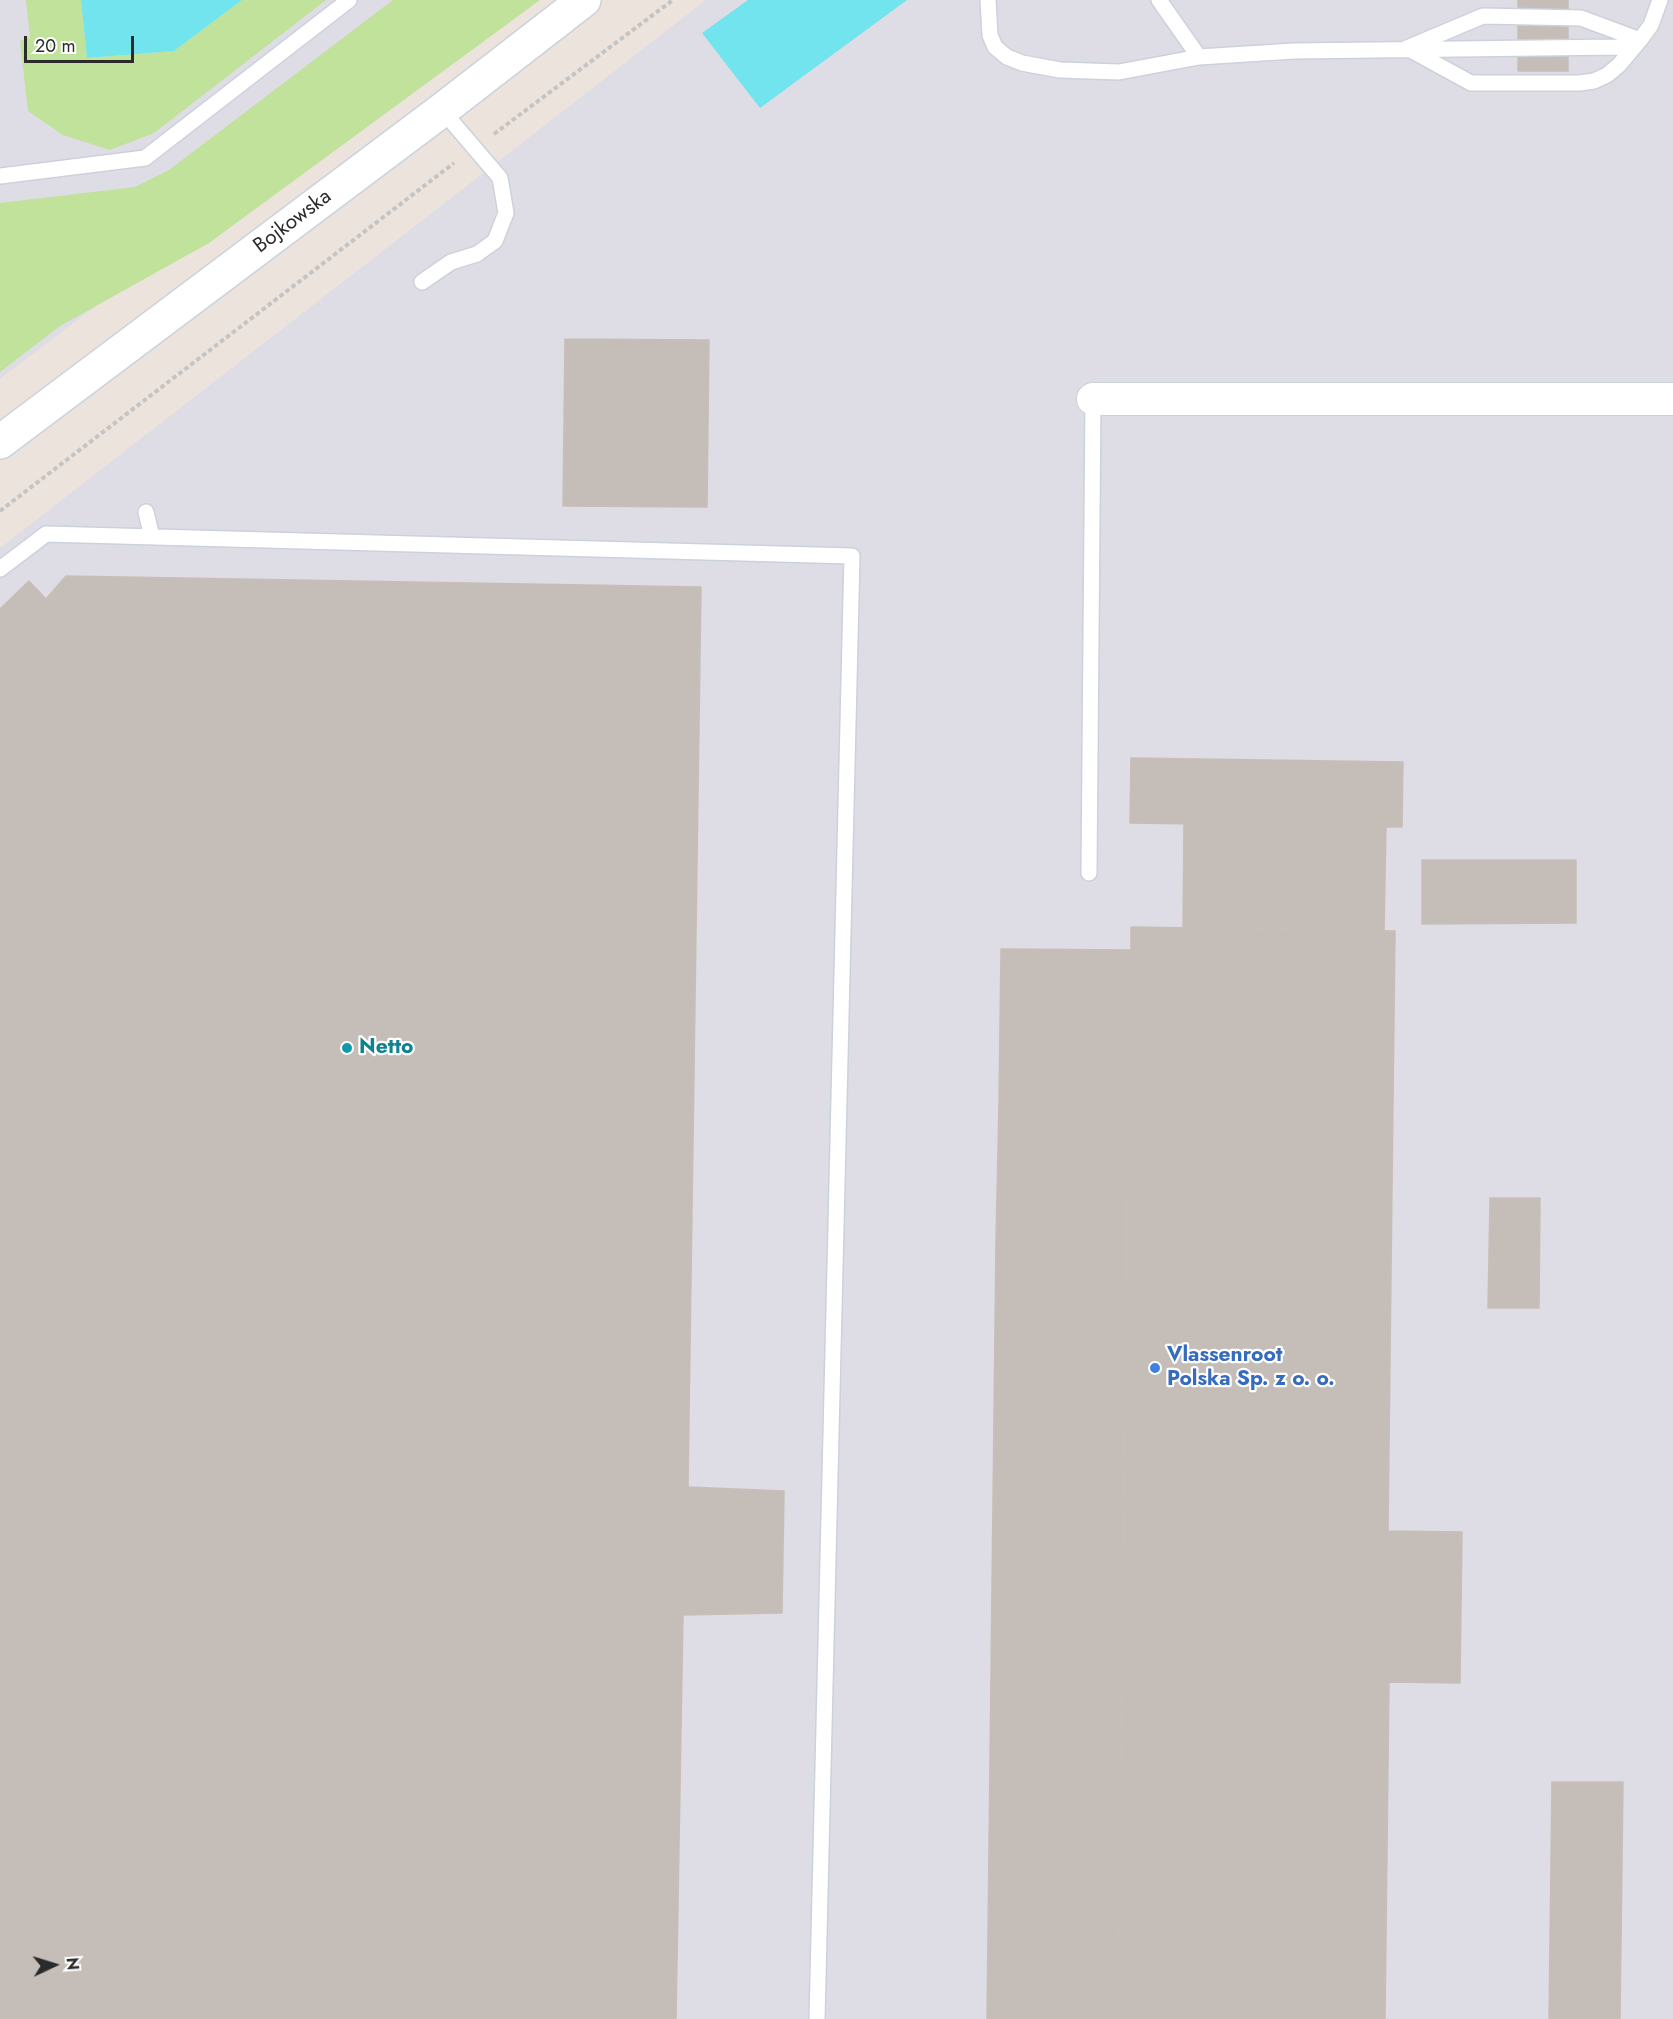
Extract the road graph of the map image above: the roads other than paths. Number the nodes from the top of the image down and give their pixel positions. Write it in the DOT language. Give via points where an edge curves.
graph roads {
  1 [pos="349,0"];
  2 [pos="584,0"];
  3 [pos="988,0"];
  4 [pos="1159,0"];
  5 [pos="1660,0"];
  6 [pos="1640,40"];
  7 [pos="1407,48"];
  8 [pos="1198,57"];
  9 [pos="442,110"];
  10 [pos="0,176"];
  11 [pos="422,282"];
  12 [pos="1093,399"];
  13 [pos="1673,399"];
  14 [pos="0,442"];
  15 [pos="146,512"];
  16 [pos="152,537"];
  17 [pos="0,569"];
  18 [pos="1089,873"];
  19 [pos="817,2019"];
  1 -- 10 [label="lane" via="145,158"];
  2 -- 9 [label="street, Bojkowska"];
  3 -- 8 [label="lane" via="990,35 995,47 1022,63 1060,70 1119,72"];
  4 -- 8 [label="lane"];
  5 -- 6 [label="lane" via="1652,25"];
  6 -- 7 [label="lane" via="1619,46 1581,48"];
  6 -- 7 [label="lane" via="1581,18 1483,16"];
  6 -- 7 [label="lane" via="1607,75 1580,83 1471,83"];
  7 -- 8 [label="lane"];
  9 -- 11 [label="lane" via="500,178 506,213 495,241 477,254 450,262"];
  9 -- 14 [label="street, Bojkowska"];
  12 -- 13 [label="street"];
  12 -- 18 [label="lane"];
  15 -- 16 [label="lane"];
  16 -- 17 [label="lane" via="46,534"];
  16 -- 19 [label="lane" via="852,556"];
}
